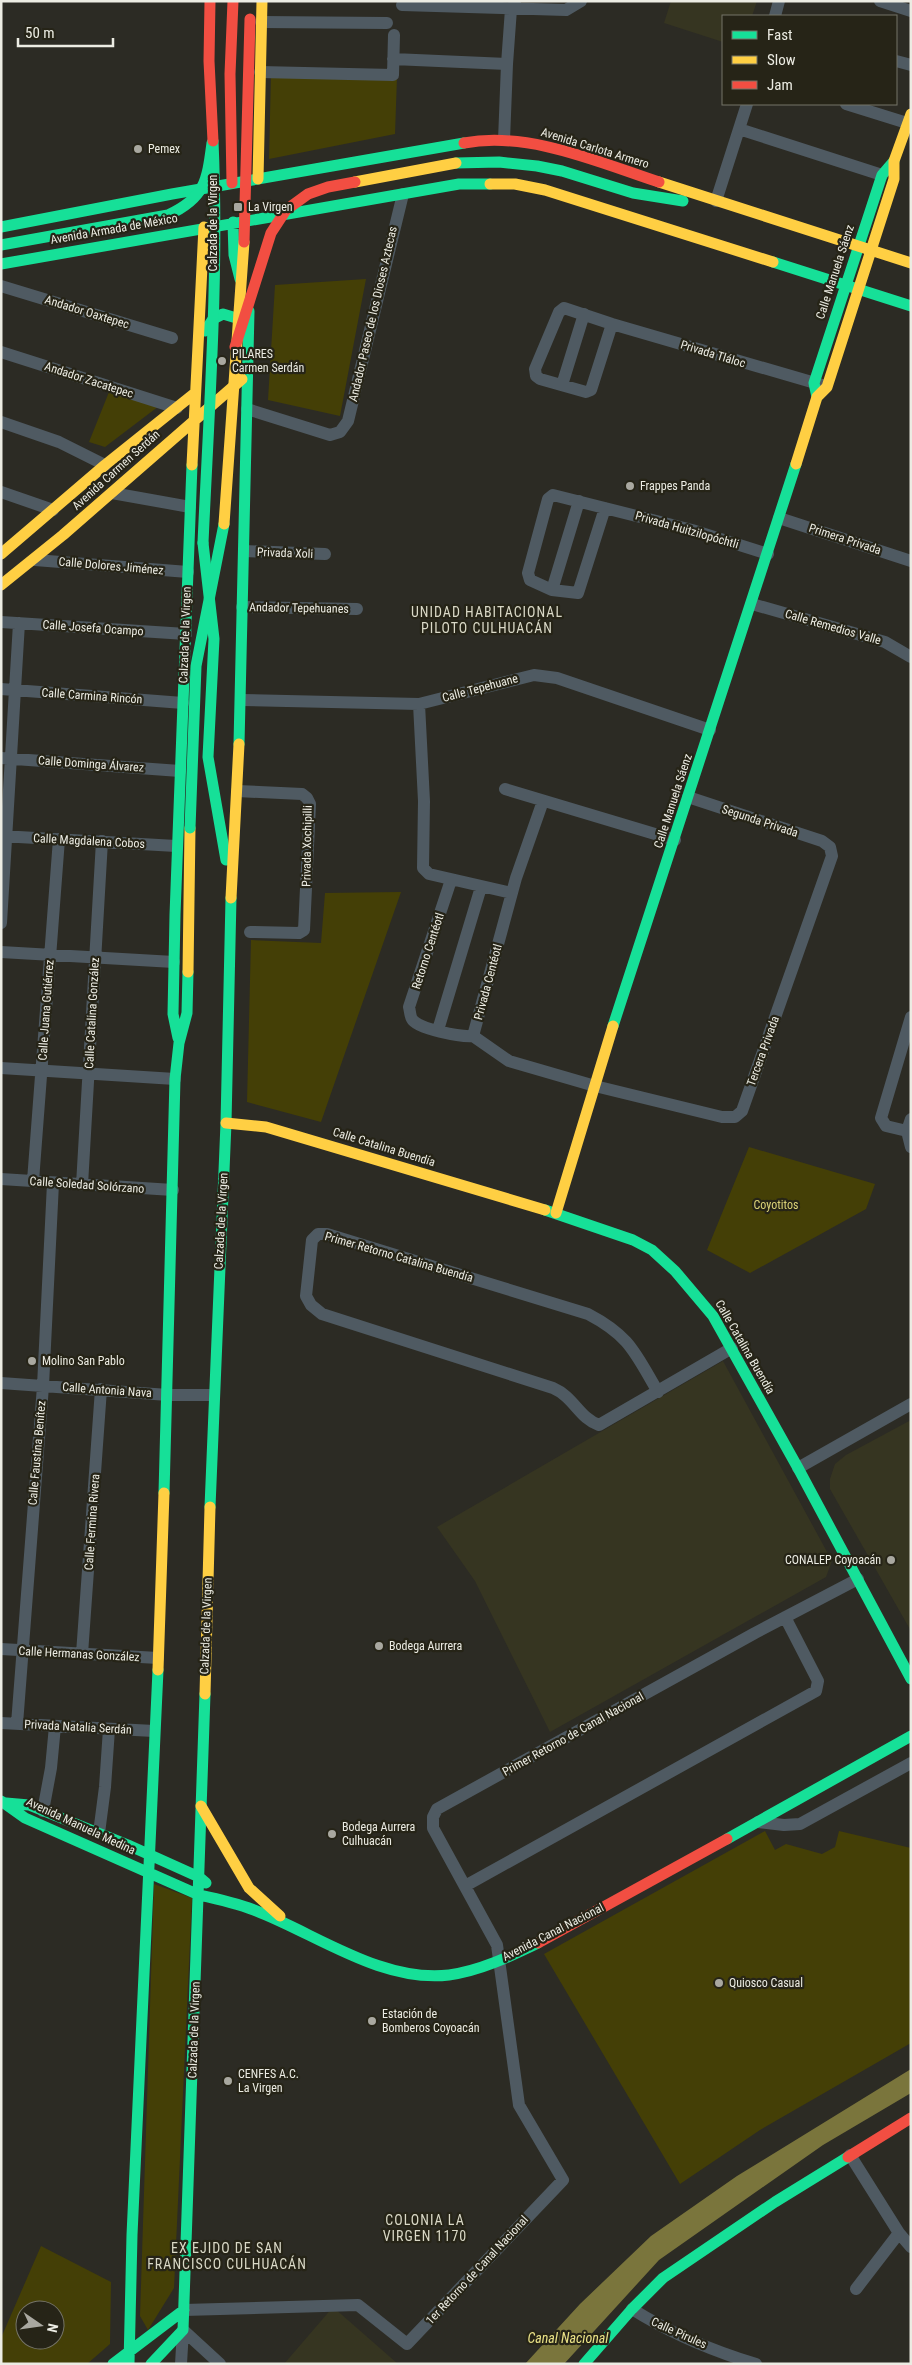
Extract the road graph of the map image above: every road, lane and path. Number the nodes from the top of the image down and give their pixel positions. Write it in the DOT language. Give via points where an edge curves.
graph roads {
  1 [pos="210,1"];
  2 [pos="233,1"];
  3 [pos="250,1"];
  4 [pos="262,1"];
  5 [pos="581,1"];
  6 [pos="779,1"];
  7 [pos="880,1"];
  8 [pos="402,5"];
  9 [pos="514,5"];
  10 [pos="911,11"];
  11 [pos="775,15"];
  12 [pos="256,20"];
  13 [pos="387,23"];
  14 [pos="394,35"];
  15 [pos="393,59"];
  16 [pos="897,61"];
  17 [pos="507,64"];
  18 [pos="911,65"];
  19 [pos="260,72"];
  20 [pos="747,105"];
  21 [pos="850,105"];
  22 [pos="909,119"];
  23 [pos="739,129"];
  24 [pos="504,140"];
  25 [pos="212,143"];
  26 [pos="888,177"];
  27 [pos="258,179"];
  28 [pos="232,183"];
  29 [pos="403,194"];
  30 [pos="716,201"];
  31 [pos="749,211"];
  32 [pos="232,222"];
  33 [pos="1,227"];
  34 [pos="204,227"];
  35 [pos="1,245"];
  36 [pos="859,246"];
  37 [pos="872,250"];
  38 [pos="911,263"];
  39 [pos="1,264"];
  40 [pos="845,284"];
  41 [pos="1,286"];
  42 [pos="858,289"];
  43 [pos="911,306"];
  44 [pos="584,314"];
  45 [pos="612,324"];
  46 [pos="250,331"];
  47 [pos="172,338"];
  48 [pos="198,344"];
  49 [pos="235,347"];
  50 [pos="1,352"];
  51 [pos="248,373"];
  52 [pos="814,383"];
  53 [pos="562,385"];
  54 [pos="827,387"];
  55 [pos="195,393"];
  56 [pos="817,397"];
  57 [pos="177,408"];
  58 [pos="247,409"];
  59 [pos="193,419"];
  60 [pos="1,422"];
  61 [pos="105,465"];
  62 [pos="1,492"];
  63 [pos="112,493"];
  64 [pos="579,501"];
  65 [pos="190,507"];
  66 [pos="605,508"];
  67 [pos="53,510"];
  68 [pos="779,518"];
  69 [pos="244,551"];
  70 [pos="1,554"];
  71 [pos="325,554"];
  72 [pos="768,554"];
  73 [pos="35,560"];
  74 [pos="911,561"];
  75 [pos="188,572"];
  76 [pos="1,585"];
  77 [pos="552,590"];
  78 [pos="752,604"];
  79 [pos="242,607"];
  80 [pos="357,609"];
  81 [pos="1,622"];
  82 [pos="19,624"];
  83 [pos="186,634"];
  84 [pos="911,657"];
  85 [pos="1,689"];
  86 [pos="15,690"];
  87 [pos="241,700"];
  88 [pos="183,703"];
  89 [pos="420,704"];
  90 [pos="710,730"];
  91 [pos="6,758"];
  92 [pos="180,771"];
  93 [pos="505,789"];
  94 [pos="237,792"];
  95 [pos="688,797"];
  96 [pos="543,801"];
  97 [pos="4,836"];
  98 [pos="60,839"];
  99 [pos="675,840"];
  100 [pos="102,841"];
  101 [pos="176,846"];
  102 [pos="830,848"];
  103 [pos="451,880"];
  104 [pos="231,887"];
  105 [pos="481,887"];
  106 [pos="512,893"];
  107 [pos="1,923"];
  108 [pos="250,932"];
  109 [pos="1,952"];
  110 [pos="50,955"];
  111 [pos="95,958"];
  112 [pos="174,962"];
  113 [pos="911,1017"];
  114 [pos="438,1030"];
  115 [pos="473,1036"];
  116 [pos="179,1043"];
  117 [pos="1,1068"];
  118 [pos="42,1071"];
  119 [pos="88,1074"];
  120 [pos="175,1079"];
  121 [pos="595,1086"];
  122 [pos="911,1119"];
  123 [pos="226,1123"];
  124 [pos="906,1131"];
  125 [pos="911,1147"];
  126 [pos="1,1179"];
  127 [pos="33,1181"];
  128 [pos="53,1183"];
  129 [pos="82,1184"];
  130 [pos="172,1190"];
  131 [pos="556,1213"];
  132 [pos="732,1348"];
  133 [pos="1,1383"];
  134 [pos="43,1386"];
  135 [pos="101,1389"];
  136 [pos="658,1392"];
  137 [pos="168,1395"];
  138 [pos="213,1395"];
  139 [pos="911,1404"];
  140 [pos="798,1468"];
  141 [pos="858,1579"];
  142 [pos="785,1617"];
  143 [pos="1,1650"];
  144 [pos="22,1650"];
  145 [pos="82,1654"];
  146 [pos="158,1658"];
  147 [pos="911,1679"];
  148 [pos="1,1723"];
  149 [pos="16,1724"];
  150 [pos="55,1726"];
  151 [pos="110,1728"];
  152 [pos="154,1730"];
  153 [pos="911,1736"];
  154 [pos="911,1762"];
  155 [pos="3,1802"];
  156 [pos="201,1805"];
  157 [pos="43,1811"];
  158 [pos="758,1822"];
  159 [pos="99,1833"];
  160 [pos="151,1856"];
  161 [pos="150,1874"];
  162 [pos="199,1877"];
  163 [pos="465,1886"];
  164 [pos="199,1895"];
  165 [pos="225,1899"];
  166 [pos="290,1925"];
  167 [pos="500,1960"];
  168 [pos="502,1978"];
  169 [pos="911,2118"];
  170 [pos="850,2155"];
  171 [pos="899,2233"];
  172 [pos="911,2247"];
  173 [pos="856,2288"];
  174 [pos="632,2309"];
  175 [pos="184,2310"];
  176 [pos="183,2330"];
  177 [pos="129,2350"];
  178 [pos="113,2364"];
  179 [pos="129,2364"];
  180 [pos="151,2364"];
  181 [pos="182,2364"];
  182 [pos="220,2364"];
  183 [pos="584,2364"];
  184 [pos="756,2364"];
  1 -- 25 [label="main road, Calzada de la Virgen, bridge"];
  2 -- 28 [label="main road" via="230,74"];
  3 -- 12 [label="main road, Calzada de la Virgen"];
  4 -- 12 [label="main road, Calzada de la Virgen"];
  5 -- 9 [label="street" via="566,10"];
  6 -- 11 [label="street"];
  7 -- 10 [label="street"];
  8 -- 9 [label="street"];
  9 -- 17 [label="street"];
  12 -- 13 [label="street"];
  12 -- 19 [label="main road, Calzada de la Virgen"];
  12 -- 49 [label="main road, Calzada de la Virgen, bridge"];
  14 -- 15 [label="street"];
  15 -- 17 [label="street"];
  15 -- 19 [label="street" via="393,75"];
  16 -- 18 [label="street"];
  17 -- 24 [label="street"];
  19 -- 27 [label="main road, Calzada de la Virgen"];
  20 -- 23 [label="street"];
  21 -- 22 [label="street"];
  22 -- 26 [label="main road, Calle Manuela Sáenz"];
  23 -- 26 [label="street"];
  23 -- 30 [label="street"];
  24 -- 27 [label="main road, Avenida Carlota Armero" via="474,141"];
  24 -- 30 [label="main road, Avenida Carlota Armero" via="574,154"];
  25 -- 35 [label="main road, bridge" via="204,186 196,200 186,208 168,215"];
  25 -- 104 [label="main road, Calzada de la Virgen, bridge" via="215,193 212,355 203,543 214,639 208,757"];
  26 -- 36 [label="main road, Calle Manuela Sáenz"];
  26 -- 37 [label="main road, Calle Manuela Sáenz"];
  27 -- 28 [label="main road, Avenida Carlota Armero"];
  28 -- 33 [label="main road, Avenida Armada de México"];
  29 -- 32 [label="main road"];
  29 -- 40 [label="main road" via="459,184 488,183 545,190"];
  29 -- 58 [label="street, Andador Paseo de los Dioses Aztecas" via="348,421 340,432 330,435"];
  30 -- 31 [label="main road, Avenida Carlota Armero"];
  31 -- 36 [label="main road, Avenida Carlota Armero"];
  31 -- 49 [label="main road, bridge" via="633,193 562,171 499,162 456,163 328,187 296,201 278,221"];
  32 -- 34 [label="main road, Avenida Armada de México"];
  32 -- 46 [label="main road, Calzada de la Virgen" via="234,255 249,304"];
  34 -- 39 [label="main road, Avenida Armada de México"];
  34 -- 48 [label="main road, Calzada de la Virgen"];
  36 -- 37 [label="main road, Avenida Carlota Armero"];
  36 -- 40 [label="main road, Calle Manuela Sáenz"];
  37 -- 38 [label="main road, Avenida Carlota Armero"];
  37 -- 42 [label="main road, Calle Manuela Sáenz"];
  40 -- 42 [label="main road"];
  40 -- 52 [label="main road, Calle Manuela Sáenz"];
  41 -- 47 [label="street, Andador Oaxtepec"];
  42 -- 43 [label="main road"];
  42 -- 54 [label="main road, Calle Manuela Sáenz"];
  44 -- 45 [label="street, Privada Tláloc"];
  44 -- 53 [label="street"];
  44 -- 53 [label="street, Privada Tláloc" via="564,308 559,312 535,369 540,379"];
  45 -- 52 [label="street, Privada Tláloc"];
  45 -- 53 [label="street, Privada Tláloc" via="591,390 586,392"];
  46 -- 48 [label="main road" via="243,320 223,314 213,319"];
  46 -- 51 [label="main road, Calzada de la Virgen"];
  48 -- 55 [label="main road, Calzada de la Virgen"];
  49 -- 116 [label="main road, Calzada de la Virgen, bridge" via="224,526 196,666 186,1013"];
  50 -- 57 [label="street, Andador Zacatepec"];
  51 -- 58 [label="main road, Calzada de la Virgen"];
  51 -- 59 [label="main road, Avenida Carmen Serdán"];
  52 -- 54 [label="street, Privada Tláloc"];
  52 -- 56 [label="main road, Calle Manuela Sáenz"];
  54 -- 56 [label="main road, Calle Manuela Sáenz"];
  55 -- 57 [label="main road, Avenida Carmen Serdán"];
  55 -- 59 [label="main road, Calzada de la Virgen"];
  56 -- 68 [label="main road, Calle Manuela Sáenz"];
  57 -- 61 [label="main road, Avenida Carmen Serdán"];
  58 -- 69 [label="main road, Calzada de la Virgen"];
  59 -- 63 [label="main road, Avenida Carmen Serdán"];
  59 -- 65 [label="main road, Calzada de la Virgen"];
  60 -- 61 [label="street" via="59,442"];
  61 -- 67 [label="main road, Avenida Carmen Serdán"];
  62 -- 67 [label="street"];
  63 -- 65 [label="street"];
  63 -- 73 [label="main road, Avenida Carmen Serdán"];
  64 -- 66 [label="street, Privada Huitzilopóchtli"];
  64 -- 77 [label="street"];
  64 -- 77 [label="street, Privada Huitzilopóchtli" via="552,495 548,499 528,573 535,584"];
  65 -- 75 [label="main road, Calzada de la Virgen"];
  66 -- 72 [label="street, Privada Huitzilopóchtli"];
  66 -- 77 [label="street, Privada Huitzilopóchtli" via="578,593"];
  67 -- 70 [label="main road, Avenida Carmen Serdán"];
  68 -- 72 [label="main road, Calle Manuela Sáenz"];
  68 -- 74 [label="street, Primera Privada"];
  69 -- 71 [label="street, Privada Xoli"];
  69 -- 79 [label="main road, Calzada de la Virgen"];
  72 -- 78 [label="main road, Calle Manuela Sáenz"];
  73 -- 75 [label="street, Calle Dolores Jiménez"];
  73 -- 76 [label="main road, Avenida Carmen Serdán"];
  75 -- 83 [label="main road, Calzada de la Virgen"];
  78 -- 84 [label="street, Calle Remedios Valle" via="885,642"];
  78 -- 90 [label="main road, Calle Manuela Sáenz"];
  79 -- 80 [label="street, Andador Tepehuanes"];
  79 -- 87 [label="main road, Calzada de la Virgen"];
  81 -- 82 [label="street, Calle Josefa Ocampo"];
  82 -- 83 [label="street, Calle Josefa Ocampo"];
  82 -- 86 [label="street"];
  83 -- 88 [label="main road, Calzada de la Virgen"];
  85 -- 86 [label="street, Calle Carmina Rincón"];
  86 -- 88 [label="street, Calle Carmina Rincón"];
  86 -- 91 [label="street"];
  87 -- 89 [label="street, Calle Tepehuane"];
  87 -- 94 [label="main road, Calzada de la Virgen"];
  88 -- 92 [label="main road, Calzada de la Virgen"];
  89 -- 90 [label="street, Calle Tepehuane" via="534,675 566,681"];
  89 -- 103 [label="street" via="423,868 429,874"];
  90 -- 95 [label="main road, Calle Manuela Sáenz"];
  91 -- 92 [label="street, Calle Dominga Álvarez"];
  91 -- 97 [label="street"];
  92 -- 101 [label="main road, Calzada de la Virgen"];
  93 -- 96 [label="street"];
  94 -- 104 [label="main road, Calzada de la Virgen"];
  94 -- 108 [label="street, Privada Xochipilli" via="302,794 310,804 304,930 299,933"];
  95 -- 99 [label="main road, Calle Manuela Sáenz"];
  95 -- 102 [label="street, Segunda Privada" via="822,841"];
  96 -- 99 [label="street"];
  96 -- 106 [label="street, Privada Centéotl"];
  97 -- 98 [label="street, Calle Magdalena Cobos"];
  97 -- 107 [label="street"];
  98 -- 100 [label="street, Calle Magdalena Cobos"];
  98 -- 110 [label="street, Calle Juana Gutiérrez"];
  99 -- 121 [label="main road, Calle Manuela Sáenz"];
  100 -- 101 [label="street, Calle Magdalena Cobos"];
  100 -- 111 [label="street, Calle Catalina González"];
  101 -- 112 [label="main road, Calzada de la Virgen"];
  102 -- 121 [label="street, Tercera Privada" via="832,856 742,1110 735,1117 722,1117"];
  103 -- 105 [label="street"];
  103 -- 114 [label="street, Retorno Centéotl" via="409,1007 412,1019 419,1027"];
  104 -- 123 [label="main road, Calzada de la Virgen"];
  105 -- 106 [label="street"];
  105 -- 114 [label="street"];
  106 -- 115 [label="street, Privada Centéotl"];
  109 -- 110 [label="street"];
  110 -- 111 [label="street"];
  110 -- 118 [label="street, Calle Juana Gutiérrez"];
  111 -- 112 [label="street"];
  111 -- 119 [label="street, Calle Catalina González"];
  112 -- 116 [label="main road, Calzada de la Virgen" via="173,1014"];
  113 -- 124 [label="street" via="881,1118 886,1126"];
  114 -- 115 [label="street, Retorno Centéotl" via="464,1037"];
  115 -- 121 [label="street, Privada Centéotl" via="509,1061"];
  116 -- 120 [label="main road, Calzada de la Virgen"];
  117 -- 118 [label="street"];
  118 -- 119 [label="street"];
  118 -- 127 [label="street, Calle Juana Gutiérrez"];
  119 -- 120 [label="street"];
  119 -- 129 [label="street, Calle Catalina González"];
  120 -- 130 [label="main road, Calzada de la Virgen"];
  121 -- 131 [label="main road, Calle Manuela Sáenz"];
  122 -- 124 [label="street"];
  123 -- 131 [label="main road, Calle Catalina Buendía" via="266,1127 305,1137"];
  123 -- 138 [label="main road, Calzada de la Virgen"];
  124 -- 125 [label="street"];
  126 -- 127 [label="street, Calle Soledad Solórzano"];
  127 -- 128 [label="street, Calle Soledad Solórzano"];
  128 -- 129 [label="street, Calle Soledad Solórzano"];
  128 -- 134 [label="street, Calle Faustina Benítez"];
  129 -- 130 [label="street, Calle Soledad Solórzano"];
  130 -- 137 [label="main road, Calzada de la Virgen"];
  131 -- 132 [label="main road, Calle Catalina Buendía" via="634,1240 652,1250 705,1304"];
  132 -- 136 [label="street, Primer Retorno Catalina Buendía"];
  132 -- 140 [label="main road, Calle Catalina Buendía"];
  133 -- 134 [label="street, Calle Antonia Nava"];
  134 -- 135 [label="street, Calle Antonia Nava"];
  134 -- 144 [label="street, Calle Faustina Benítez"];
  135 -- 137 [label="street, Calle Antonia Nava"];
  135 -- 145 [label="street, Calle Fermina Rivera"];
  136 -- 136 [label="street, Primer Retorno Catalina Buendía" via="632,1347 606,1324 588,1314 327,1234 318,1234 312,1240 306,1296 322,1314 553,1388 565,1393 591,1422 600,1425"];
  137 -- 138 [label="street, Calle Antonia Nava"];
  137 -- 146 [label="main road, Calzada de la Virgen"];
  138 -- 156 [label="main road, Calzada de la Virgen"];
  139 -- 140 [label="street"];
  140 -- 141 [label="main road, Calle Catalina Buendía"];
  141 -- 142 [label="street, Primer Retorno de Canal Nacional"];
  141 -- 147 [label="main road, Calle Catalina Buendía"];
  142 -- 163 [label="street, Primer Retorno de Canal Nacional" via="437,1809 433,1828"];
  142 -- 163 [label="street" via="818,1681 816,1691"];
  143 -- 144 [label="street, Calle Hermanas González"];
  144 -- 145 [label="street, Calle Hermanas González"];
  144 -- 149 [label="street, Calle Faustina Benítez"];
  145 -- 146 [label="street, Calle Hermanas González"];
  146 -- 152 [label="main road, Calzada de la Virgen"];
  148 -- 149 [label="street, Privada Natalia Serdán"];
  149 -- 150 [label="street, Privada Natalia Serdán"];
  150 -- 151 [label="street, Privada Natalia Serdán"];
  150 -- 157 [label="street"];
  151 -- 152 [label="street, Privada Natalia Serdán"];
  151 -- 159 [label="street"];
  152 -- 160 [label="main road, Calzada de la Virgen"];
  153 -- 158 [label="main road, Avenida Canal Nacional"];
  154 -- 158 [label="street" via="800,1824"];
  155 -- 157 [label="main road, Avenida Manuela Medina"];
  155 -- 161 [label="main road, Avenida Manuela Medina" via="25,1818"];
  156 -- 162 [label="main road, Calzada de la Virgen"];
  156 -- 166 [label="main road" via="248,1888"];
  157 -- 159 [label="main road, Avenida Manuela Medina"];
  158 -- 167 [label="main road, Avenida Canal Nacional"];
  159 -- 160 [label="main road, Avenida Manuela Medina"];
  160 -- 161 [label="main road, Calzada de la Virgen"];
  160 -- 162 [label="main road, Avenida Manuela Medina"];
  161 -- 164 [label="main road, Avenida Manuela Medina"];
  161 -- 177 [label="main road, Calzada de la Virgen"];
  162 -- 164 [label="main road, Calzada de la Virgen"];
  162 -- 165 [label="main road, Avenida Canal Nacional"];
  163 -- 167 [label="street, Primer Retorno de Canal Nacional" via="497,1945"];
  164 -- 165 [label="main road, Avenida Canal Nacional"];
  164 -- 175 [label="main road, Calzada de la Virgen"];
  165 -- 166 [label="main road, Avenida Canal Nacional"];
  166 -- 167 [label="main road, Avenida Canal Nacional" via="331,1947 374,1964 413,1973 462,1973"];
  167 -- 168 [label="street, Primer Retorno de Canal Nacional"];
  168 -- 175 [label="street, 1er Retorno de Canal Nacional" via="519,2105 563,2180 413,2338 407,2344 358,2305"];
  169 -- 170 [label="main road"];
  170 -- 171 [label="street"];
  170 -- 174 [label="main road" via="663,2278"];
  171 -- 172 [label="street"];
  171 -- 173 [label="street"];
  174 -- 183 [label="main road"];
  174 -- 184 [label="street, Calle Pirules" via="683,2336"];
  175 -- 176 [label="main road, Calzada de la Virgen"];
  175 -- 177 [label="main road"];
  176 -- 180 [label="main road"];
  176 -- 181 [label="street, Calzada de la Virgen"];
  176 -- 182 [label="street"];
  177 -- 178 [label="main road"];
  177 -- 179 [label="main road, Calzada de la Virgen"];
}
